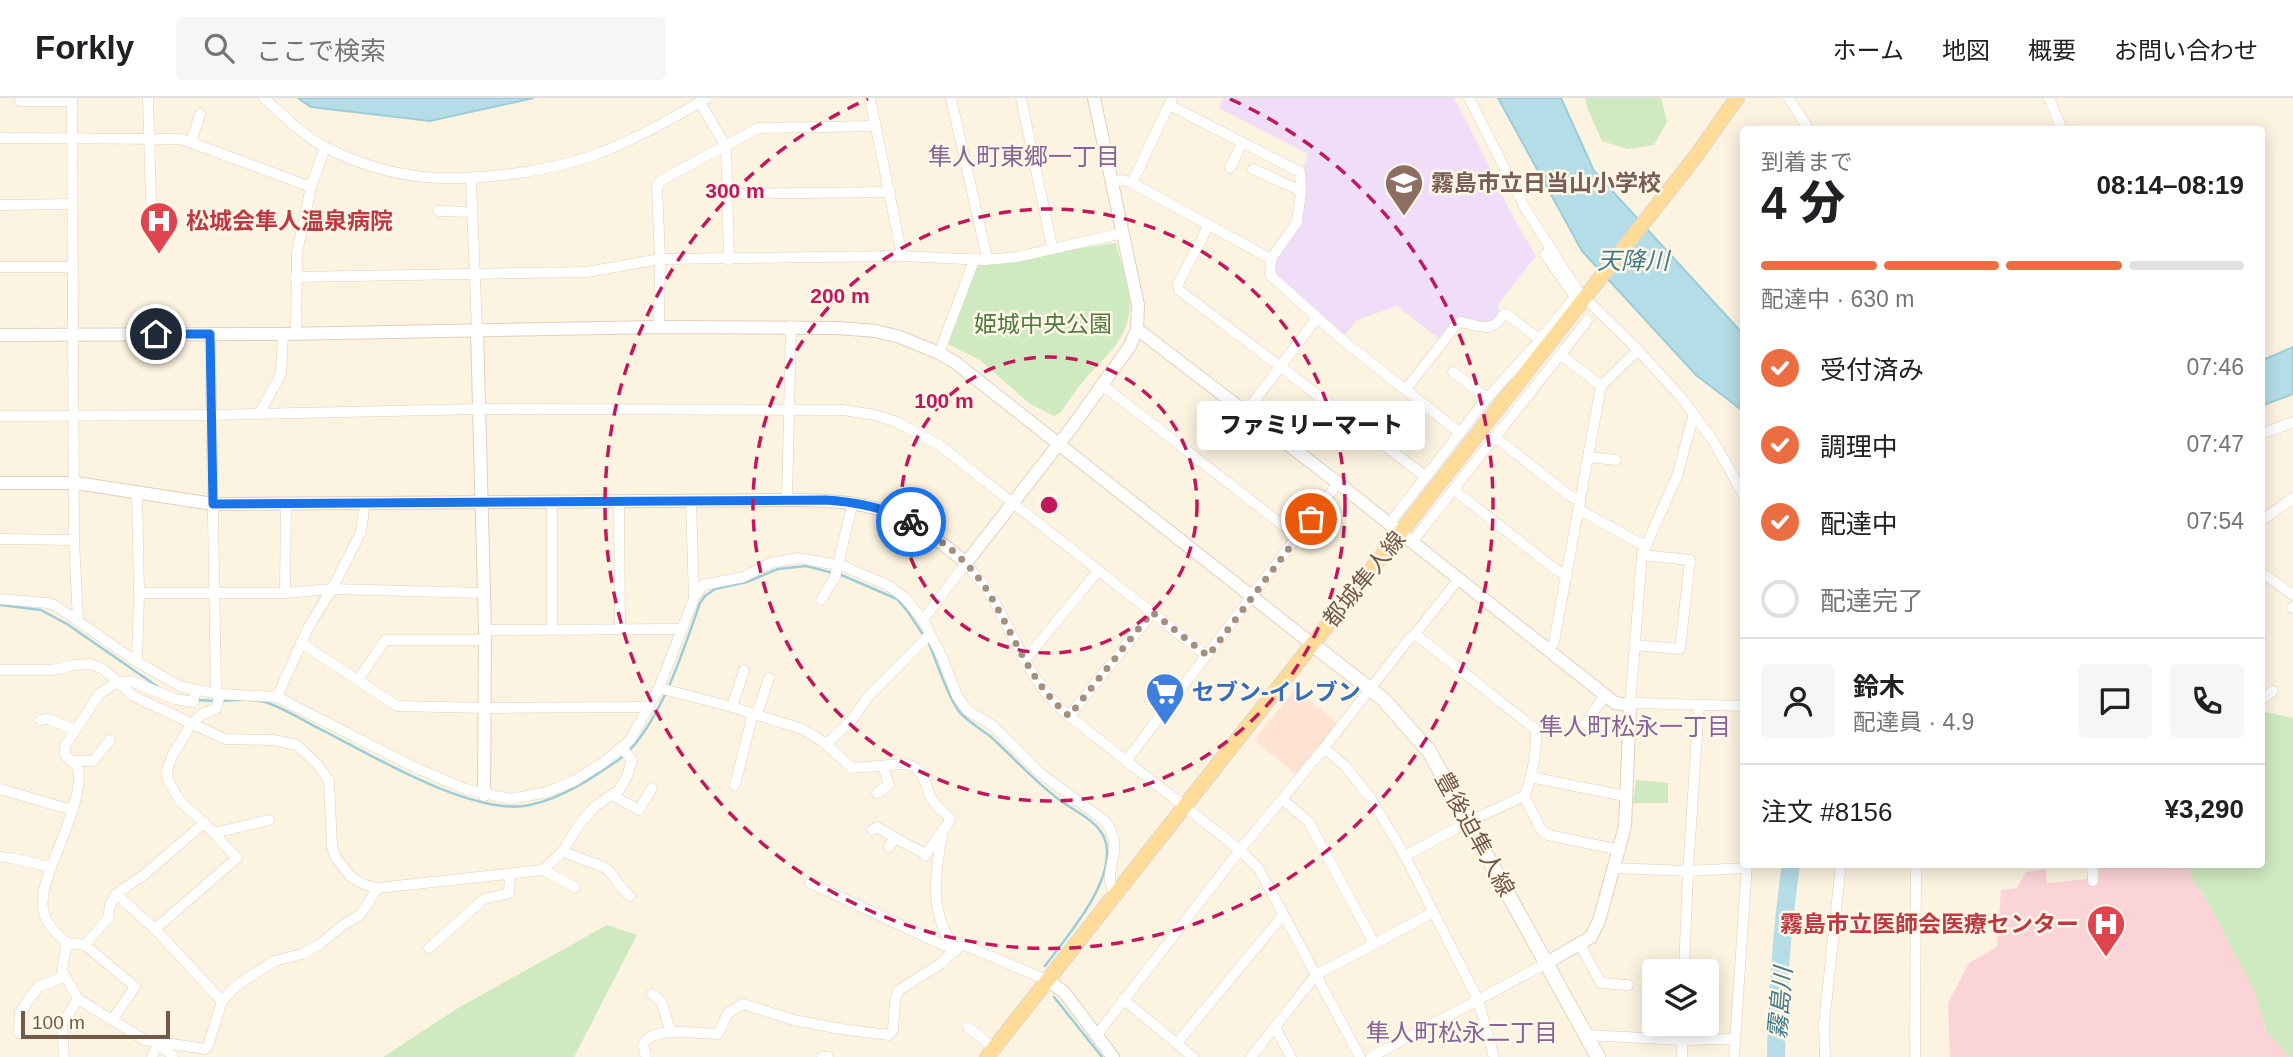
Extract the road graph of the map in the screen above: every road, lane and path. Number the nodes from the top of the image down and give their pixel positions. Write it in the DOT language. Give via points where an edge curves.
graph roads {
  1 [pos="148,98"];
  2 [pos="264,98"];
  3 [pos="870,98"];
  4 [pos="951,98"];
  5 [pos="1021,98"];
  6 [pos="1094,98"];
  7 [pos="1469,98"];
  8 [pos="1737,98"];
  9 [pos="1789,98"];
  10 [pos="2049,98"];
  11 [pos="72,99"];
  12 [pos="704,100"];
  13 [pos="20,101"];
  14 [pos="1171,102"];
  15 [pos="200,114"];
  16 [pos="876,126"];
  17 [pos="1806,126"];
  18 [pos="2060,126"];
  19 [pos="150,137"];
  20 [pos="0,138"];
  21 [pos="73,138"];
  22 [pos="191,142"];
  23 [pos="1242,143"];
  24 [pos="325,147"];
  25 [pos="726,147"];
  26 [pos="1230,168"];
  27 [pos="1253,169"];
  28 [pos="471,179"];
  29 [pos="1112,181"];
  30 [pos="1132,183"];
  31 [pos="312,187"];
  32 [pos="1301,191"];
  33 [pos="890,192"];
  34 [pos="727,194"];
  35 [pos="151,201"];
  36 [pos="73,204"];
  37 [pos="0,205"];
  38 [pos="438,211"];
  39 [pos="472,212"];
  40 [pos="1209,225"];
  41 [pos="1123,233"];
  42 [pos="1052,247"];
  43 [pos="1551,249"];
  44 [pos="902,256"];
  45 [pos="1271,258"];
  46 [pos="660,259"];
  47 [pos="980,259"];
  48 [pos="729,260"];
  49 [pos="0,267"];
  50 [pos="74,267"];
  51 [pos="476,272"];
  52 [pos="295,277"];
  53 [pos="1587,295"];
  54 [pos="1317,318"];
  55 [pos="1587,321"];
  56 [pos="791,326"];
  57 [pos="659,327"];
  58 [pos="1138,329"];
  59 [pos="477,330"];
  60 [pos="74,334"];
  61 [pos="210,334"];
  62 [pos="289,334"];
  63 [pos="0,335"];
  64 [pos="1540,340"];
  65 [pos="1638,350"];
  66 [pos="939,353"];
  67 [pos="1560,355"];
  68 [pos="1281,367"];
  69 [pos="1452,372"];
  70 [pos="1101,384"];
  71 [pos="1601,387"];
  72 [pos="1406,389"];
  73 [pos="1487,398"];
  74 [pos="478,409"];
  75 [pos="790,409"];
  76 [pos="1247,412"];
  77 [pos="259,414"];
  78 [pos="1694,414"];
  79 [pos="75,415"];
  80 [pos="211,415"];
  81 [pos="0,416"];
  82 [pos="2293,422"];
  83 [pos="2265,432"];
  84 [pos="1460,433"];
  85 [pos="1495,437"];
  86 [pos="1058,443"];
  87 [pos="1589,457"];
  88 [pos="1616,460"];
  89 [pos="1426,477"];
  90 [pos="0,483"];
  91 [pos="76,483"];
  92 [pos="1338,483"];
  93 [pos="1740,488"];
  94 [pos="1454,490"];
  95 [pos="137,492"];
  96 [pos="2293,498"];
  97 [pos="787,500"];
  98 [pos="691,501"];
  99 [pos="365,502"];
  100 [pos="481,502"];
  101 [pos="552,502"];
  102 [pos="619,502"];
  103 [pos="853,502"];
  104 [pos="1013,502"];
  105 [pos="286,503"];
  106 [pos="213,504"];
  107 [pos="1579,505"];
  108 [pos="2265,518"];
  109 [pos="1389,524"];
  110 [pos="1298,537"];
  111 [pos="1407,538"];
  112 [pos="0,539"];
  113 [pos="74,540"];
  114 [pos="1643,551"];
  115 [pos="966,563"];
  116 [pos="836,570"];
  117 [pos="1098,571"];
  118 [pos="1567,575"];
  119 [pos="2265,575"];
  120 [pos="1458,580"];
  121 [pos="2293,585"];
  122 [pos="2280,586"];
  123 [pos="332,589"];
  124 [pos="139,593"];
  125 [pos="215,593"];
  126 [pos="285,593"];
  127 [pos="484,593"];
  128 [pos="2293,595"];
  129 [pos="1253,596"];
  130 [pos="694,598"];
  131 [pos="0,599"];
  132 [pos="821,600"];
  133 [pos="1152,612"];
  134 [pos="78,620"];
  135 [pos="923,620"];
  136 [pos="552,629"];
  137 [pos="620,629"];
  138 [pos="683,629"];
  139 [pos="1415,634"];
  140 [pos="485,635"];
  141 [pos="927,637"];
  142 [pos="301,643"];
  143 [pos="1312,644"];
  144 [pos="1634,645"];
  145 [pos="1549,650"];
  146 [pos="1208,656"];
  147 [pos="1023,659"];
  148 [pos="137,662"];
  149 [pos="0,670"];
  150 [pos="744,670"];
  151 [pos="769,678"];
  152 [pos="358,680"];
  153 [pos="118,682"];
  154 [pos="663,689"];
  155 [pos="1370,689"];
  156 [pos="2273,691"];
  157 [pos="194,695"];
  158 [pos="1605,695"];
  159 [pos="277,697"];
  160 [pos="2265,697"];
  161 [pos="218,698"];
  162 [pos="1630,705"];
  163 [pos="1699,705"];
  164 [pos="1740,706"];
  165 [pos="649,707"];
  166 [pos="732,707"];
  167 [pos="486,708"];
  168 [pos="755,714"];
  169 [pos="1069,716"];
  170 [pos="40,720"];
  171 [pos="1585,724"];
  172 [pos="191,725"];
  173 [pos="75,730"];
  174 [pos="110,740"];
  175 [pos="826,744"];
  176 [pos="1324,748"];
  177 [pos="625,752"];
  178 [pos="72,761"];
  179 [pos="1126,761"];
  180 [pos="883,766"];
  181 [pos="1530,777"];
  182 [pos="735,785"];
  183 [pos="652,788"];
  184 [pos="0,789"];
  185 [pos="877,793"];
  186 [pos="485,795"];
  187 [pos="612,795"];
  188 [pos="1524,796"];
  189 [pos="1625,796"];
  190 [pos="1283,800"];
  191 [pos="1184,806"];
  192 [pos="72,810"];
  193 [pos="269,820"];
  194 [pos="1468,822"];
  195 [pos="204,823"];
  196 [pos="872,830"];
  197 [pos="943,830"];
  198 [pos="214,833"];
  199 [pos="1240,850"];
  200 [pos="1620,850"];
  201 [pos="563,851"];
  202 [pos="1405,856"];
  203 [pos="0,858"];
  204 [pos="51,867"];
  205 [pos="1740,867"];
  206 [pos="1614,868"];
  207 [pos="1747,868"];
  208 [pos="1841,868"];
  209 [pos="1916,868"];
  210 [pos="2092,868"];
  211 [pos="543,870"];
  212 [pos="1688,872"];
  213 [pos="510,874"];
  214 [pos="2093,881"];
  215 [pos="810,883"];
  216 [pos="575,887"];
  217 [pos="378,888"];
  218 [pos="1115,893"];
  219 [pos="116,894"];
  220 [pos="630,896"];
  221 [pos="1432,913"];
  222 [pos="1283,915"];
  223 [pos="155,929"];
  224 [pos="67,943"];
  225 [pos="1374,943"];
  226 [pos="1579,943"];
  227 [pos="85,945"];
  228 [pos="429,948"];
  229 [pos="956,951"];
  230 [pos="1684,959"];
  231 [pos="1545,964"];
  232 [pos="1316,975"];
  233 [pos="65,976"];
  234 [pos="1047,980"];
  235 [pos="1628,985"];
  236 [pos="652,994"];
  237 [pos="78,999"];
  238 [pos="1124,999"];
  239 [pos="222,1000"];
  240 [pos="1478,1000"];
  241 [pos="112,1020"];
  242 [pos="968,1027"];
  243 [pos="1275,1027"];
  244 [pos="671,1032"];
  245 [pos="19,1034"];
  246 [pos="1586,1035"];
  247 [pos="1096,1036"];
  248 [pos="1682,1036"];
  249 [pos="1682,1040"];
  250 [pos="1734,1040"];
  251 [pos="159,1043"];
  252 [pos="1177,1043"];
  253 [pos="990,1052"];
  254 [pos="173,1056"];
  255 [pos="64,1057"];
  256 [pos="152,1057"];
  257 [pos="646,1057"];
  258 [pos="822,1057"];
  259 [pos="828,1057"];
  260 [pos="1113,1057"];
  261 [pos="1193,1057"];
  262 [pos="1251,1057"];
  263 [pos="1291,1057"];
  264 [pos="1360,1057"];
  265 [pos="1371,1057"];
  266 [pos="1494,1057"];
  267 [pos="1598,1057"];
  268 [pos="1682,1057"];
  269 [pos="1734,1057"];
  270 [pos="1825,1057"];
  271 [pos="1915,1057"];
  1 -- 19 [label="street"];
  2 -- 24 [label="street"];
  3 -- 16 [label="street"];
  4 -- 47 [label="street" via="987,258"];
  5 -- 42 [label="street"];
  6 -- 29 [label="street"];
  7 -- 43 [label="street"];
  8 -- 53 [label="main road, 都城隼人線"];
  9 -- 17 [label="street"];
  10 -- 18 [label="street"];
  11 -- 13 [label="street"];
  11 -- 21 [label="street"];
  12 -- 25 [label="street"];
  12 -- 28 [label="street" via="594,155"];
  14 -- 23 [label="street"];
  14 -- 30 [label="street"];
  15 -- 22 [label="street"];
  16 -- 25 [label="street" via="758,128"];
  16 -- 33 [label="street"];
  19 -- 21 [label="street"];
  19 -- 22 [label="street"];
  19 -- 35 [label="street"];
  20 -- 21 [label="street"];
  21 -- 36 [label="street"];
  22 -- 31 [label="street"];
  23 -- 26 [label="street"];
  23 -- 32 [label="street" via="1300,172"];
  24 -- 28 [label="street" via="399,174"];
  24 -- 31 [label="street"];
  25 -- 34 [label="street"];
  25 -- 46 [label="street" via="660,181"];
  27 -- 32 [label="street"];
  28 -- 39 [label="street"];
  29 -- 30 [label="street"];
  29 -- 41 [label="street"];
  30 -- 40 [label="street"];
  31 -- 52 [label="street"];
  32 -- 45 [label="street" via="1297,222"];
  33 -- 34 [label="street"];
  33 -- 44 [label="street"];
  34 -- 48 [label="street"];
  36 -- 37 [label="street"];
  36 -- 50 [label="street"];
  38 -- 39 [label="street"];
  39 -- 51 [label="street"];
  40 -- 45 [label="street"];
  40 -- 68 [label="street" via="1179,290"];
  41 -- 42 [label="street"];
  41 -- 58 [label="street" via="1138,305"];
  42 -- 47 [label="street" via="1017,257"];
  43 -- 53 [label="street"];
  43 -- 64 [label="street" via="1545,254 1575,297"];
  44 -- 47 [label="street"];
  44 -- 48 [label="street"];
  45 -- 54 [label="street" via="1270,275"];
  46 -- 48 [label="street"];
  46 -- 51 [label="street" via="587,272"];
  46 -- 57 [label="street"];
  47 -- 66 [label="street"];
  49 -- 50 [label="street"];
  50 -- 60 [label="street"];
  51 -- 52 [label="street"];
  51 -- 59 [label="street"];
  52 -- 62 [label="street"];
  53 -- 65 [label="street"];
  53 -- 111 [label="main road, 都城隼人線"];
  54 -- 68 [label="street"];
  54 -- 72 [label="street"];
  55 -- 67 [label="street"];
  56 -- 57 [label="street"];
  56 -- 66 [label="street" via="876,331"];
  56 -- 75 [label="street"];
  57 -- 59 [label="street"];
  58 -- 70 [label="street"];
  58 -- 76 [label="street"];
  59 -- 62 [label="street"];
  59 -- 74 [label="street"];
  60 -- 61 [label="street"];
  60 -- 63 [label="street"];
  60 -- 79 [label="street"];
  61 -- 62 [label="street"];
  61 -- 80 [label="street"];
  62 -- 77 [label="street" via="281,374"];
  64 -- 72 [label="street" via="1504,314 1491,327 1457,324"];
  64 -- 73 [label="street"];
  65 -- 71 [label="street"];
  65 -- 78 [label="street"];
  66 -- 86 [label="street"];
  67 -- 71 [label="street"];
  67 -- 85 [label="street"];
  68 -- 76 [label="street"];
  68 -- 89 [label="street"];
  69 -- 73 [label="street"];
  70 -- 86 [label="street"];
  70 -- 110 [label="street"];
  71 -- 87 [label="street"];
  72 -- 84 [label="street"];
  73 -- 84 [label="street"];
  74 -- 75 [label="street"];
  74 -- 77 [label="street"];
  74 -- 100 [label="street"];
  75 -- 97 [label="street"];
  75 -- 104 [label="street" via="843,410 894,421 938,444"];
  76 -- 92 [label="street"];
  77 -- 80 [label="street"];
  78 -- 93 [label="street"];
  78 -- 114 [label="street" via="1677,476"];
  79 -- 80 [label="street"];
  79 -- 81 [label="street"];
  79 -- 91 [label="street"];
  80 -- 106 [label="street"];
  82 -- 83 [label="street"];
  84 -- 89 [label="street"];
  85 -- 94 [label="street"];
  85 -- 107 [label="street"];
  86 -- 104 [label="street"];
  86 -- 129 [label="street"];
  87 -- 88 [label="street"];
  87 -- 107 [label="street"];
  89 -- 109 [label="street"];
  90 -- 91 [label="street"];
  91 -- 95 [label="street"];
  91 -- 113 [label="street"];
  92 -- 109 [label="street"];
  92 -- 110 [label="street"];
  94 -- 111 [label="street"];
  94 -- 118 [label="street"];
  95 -- 106 [label="street"];
  95 -- 124 [label="street"];
  96 -- 108 [label="street"];
  97 -- 98 [label="street"];
  97 -- 103 [label="street"];
  98 -- 102 [label="street"];
  98 -- 130 [label="street"];
  99 -- 100 [label="street"];
  99 -- 105 [label="street"];
  99 -- 123 [label="street" via="361,532"];
  100 -- 101 [label="street"];
  100 -- 127 [label="street"];
  101 -- 102 [label="street"];
  101 -- 136 [label="street"];
  102 -- 137 [label="street"];
  103 -- 115 [label="street" via="905,518"];
  103 -- 116 [label="street"];
  104 -- 115 [label="street"];
  104 -- 117 [label="street"];
  105 -- 106 [label="street"];
  105 -- 126 [label="street"];
  106 -- 125 [label="street"];
  107 -- 114 [label="street"];
  107 -- 118 [label="street"];
  109 -- 111 [label="street"];
  110 -- 129 [label="street"];
  111 -- 120 [label="street"];
  111 -- 143 [label="main road, 都城隼人線"];
  112 -- 113 [label="street"];
  113 -- 134 [label="street"];
  114 -- 144 [label="street"];
  114 -- 144 [label="street" via="1690,560 1680,649"];
  115 -- 135 [label="street"];
  115 -- 147 [label="street" via="989,593"];
  116 -- 130 [label="street" via="799,558 783,560 743,577 708,583"];
  116 -- 132 [label="street"];
  116 -- 135 [label="street" via="877,580 899,592"];
  117 -- 133 [label="street"];
  117 -- 147 [label="street"];
  118 -- 145 [label="street"];
  119 -- 122 [label="street"];
  120 -- 139 [label="street"];
  120 -- 145 [label="street"];
  121 -- 122 [label="street"];
  122 -- 128 [label="street"];
  123 -- 126 [label="street"];
  123 -- 127 [label="street"];
  123 -- 142 [label="street"];
  124 -- 125 [label="street"];
  124 -- 148 [label="street"];
  125 -- 126 [label="street"];
  125 -- 161 [label="street"];
  127 -- 140 [label="street"];
  129 -- 143 [label="street"];
  129 -- 146 [label="street"];
  130 -- 138 [label="street"];
  131 -- 134 [label="street" via="48,603"];
  133 -- 146 [label="street"];
  133 -- 169 [label="street"];
  134 -- 148 [label="street"];
  135 -- 141 [label="street"];
  136 -- 137 [label="street"];
  136 -- 140 [label="street"];
  137 -- 138 [label="street"];
  138 -- 154 [label="street"];
  139 -- 155 [label="street"];
  139 -- 181 [label="street" via="1535,729"];
  140 -- 152 [label="street" via="385,640"];
  140 -- 167 [label="street"];
  141 -- 175 [label="street"];
  141 -- 218 [label="street" via="967,710 993,726 1040,773 1095,812 1112,830 1110,880"];
  142 -- 152 [label="street"];
  142 -- 159 [label="street"];
  143 -- 155 [label="main road, 豊後迫隼人線"];
  143 -- 191 [label="main road, 都城隼人線"];
  144 -- 162 [label="street"];
  145 -- 158 [label="street"];
  146 -- 179 [label="street"];
  147 -- 169 [label="street" via="1046,694"];
  148 -- 157 [label="street"];
  149 -- 153 [label="street" via="91,664"];
  150 -- 166 [label="street"];
  151 -- 168 [label="street"];
  152 -- 167 [label="street" via="397,706"];
  153 -- 157 [label="street" via="131,681 174,699"];
  153 -- 172 [label="street" via="133,696"];
  153 -- 173 [label="street" via="100,693"];
  154 -- 165 [label="street"];
  154 -- 166 [label="street"];
  155 -- 176 [label="street"];
  155 -- 194 [label="main road, 豊後迫隼人線" via="1429,751"];
  156 -- 160 [label="street"];
  157 -- 161 [label="street"];
  158 -- 162 [label="street" via="1615,703"];
  158 -- 171 [label="street"];
  159 -- 161 [label="street"];
  159 -- 186 [label="street" via="412,766"];
  161 -- 172 [label="street"];
  162 -- 163 [label="street"];
  162 -- 189 [label="street"];
  163 -- 164 [label="street"];
  163 -- 212 [label="street"];
  165 -- 167 [label="street"];
  165 -- 177 [label="street"];
  166 -- 168 [label="street"];
  167 -- 186 [label="street"];
  168 -- 175 [label="street" via="802,729"];
  168 -- 182 [label="street"];
  169 -- 179 [label="street"];
  170 -- 173 [label="street"];
  172 -- 195 [label="street" via="173,754 168,780 180,801"];
  172 -- 217 [label="street" via="225,739 297,745 328,782 335,858 351,877"];
  173 -- 178 [label="street" via="64,750"];
  174 -- 178 [label="street" via="93,761"];
  175 -- 180 [label="street" via="852,768"];
  176 -- 190 [label="street"];
  176 -- 202 [label="street" via="1370,797"];
  177 -- 186 [label="street" via="582,778 547,792 511,799"];
  177 -- 187 [label="street" via="632,760 627,776"];
  178 -- 192 [label="street" via="78,771"];
  179 -- 191 [label="street"];
  180 -- 185 [label="street" via="889,785"];
  180 -- 197 [label="street" via="910,764 918,768 934,802 950,818"];
  181 -- 188 [label="street"];
  181 -- 189 [label="street"];
  183 -- 187 [label="street" via="639,810"];
  184 -- 192 [label="street"];
  187 -- 201 [label="street" via="593,808"];
  188 -- 194 [label="street"];
  188 -- 200 [label="street" via="1548,835"];
  189 -- 200 [label="street"];
  190 -- 199 [label="street"];
  190 -- 225 [label="street" via="1308,821"];
  191 -- 199 [label="street"];
  191 -- 218 [label="main road, 都城隼人線"];
  192 -- 204 [label="street"];
  193 -- 198 [label="street"];
  194 -- 202 [label="street"];
  194 -- 231 [label="main road, 豊後迫隼人線"];
  195 -- 198 [label="street"];
  195 -- 219 [label="street"];
  196 -- 197 [label="street" via="877,827 892,843 925,855"];
  197 -- 229 [label="street" via="935,900 942,929"];
  198 -- 223 [label="street" via="237,858"];
  199 -- 222 [label="street" via="1259,869"];
  199 -- 238 [label="street"];
  200 -- 206 [label="street"];
  201 -- 211 [label="street"];
  201 -- 220 [label="street" via="606,868"];
  202 -- 221 [label="street"];
  203 -- 204 [label="street"];
  204 -- 224 [label="street" via="42,912 47,925"];
  205 -- 212 [label="street"];
  206 -- 212 [label="street"];
  206 -- 226 [label="street" via="1599,921 1591,937"];
  207 -- 250 [label="street"];
  208 -- 270 [label="street" via="1824,1024"];
  209 -- 271 [label="street"];
  210 -- 214 [label="street"];
  211 -- 213 [label="street"];
  211 -- 216 [label="street"];
  212 -- 230 [label="street"];
  213 -- 217 [label="street"];
  213 -- 228 [label="street" via="509,893 484,899"];
  215 -- 229 [label="street"];
  217 -- 239 [label="street" via="360,915 319,945 268,963"];
  218 -- 234 [label="main road, 都城隼人線"];
  219 -- 223 [label="street"];
  219 -- 227 [label="street" via="108,918"];
  221 -- 225 [label="street"];
  221 -- 240 [label="street"];
  222 -- 232 [label="street"];
  222 -- 252 [label="street"];
  223 -- 239 [label="street"];
  224 -- 227 [label="street"];
  224 -- 233 [label="street"];
  225 -- 232 [label="street"];
  226 -- 231 [label="street"];
  226 -- 235 [label="street" via="1601,983"];
  227 -- 241 [label="street" via="135,988"];
  229 -- 234 [label="street" via="962,944"];
  229 -- 244 [label="street" via="898,991 893,1030 887,1035 794,1020 743,1004 728,1013 718,1034"];
  231 -- 240 [label="street"];
  231 -- 246 [label="main road, 豊後迫隼人線"];
  232 -- 243 [label="street"];
  232 -- 264 [label="street"];
  233 -- 237 [label="street"];
  233 -- 245 [label="street" via="38,987 20,1012"];
  234 -- 247 [label="street" via="1064,992"];
  234 -- 253 [label="main road, 都城隼人線"];
  236 -- 244 [label="street" via="661,1001"];
  237 -- 241 [label="street"];
  237 -- 255 [label="street" via="62,1024"];
  238 -- 247 [label="street"];
  238 -- 252 [label="street"];
  239 -- 251 [label="street" via="205,1049"];
  240 -- 265 [label="street"];
  240 -- 266 [label="street"];
  241 -- 251 [label="street" via="140,1038"];
  242 -- 253 [label="street"];
  243 -- 262 [label="street"];
  243 -- 263 [label="street"];
  244 -- 257 [label="street" via="645,1040"];
  246 -- 249 [label="street"];
  246 -- 267 [label="main road, 豊後迫隼人線"];
  247 -- 260 [label="street"];
  248 -- 249 [label="street"];
  249 -- 250 [label="street"];
  249 -- 268 [label="street"];
  250 -- 269 [label="street"];
  251 -- 254 [label="street"];
  251 -- 256 [label="street"];
  252 -- 261 [label="street"];
  258 -- 259 [label="street"];
}
